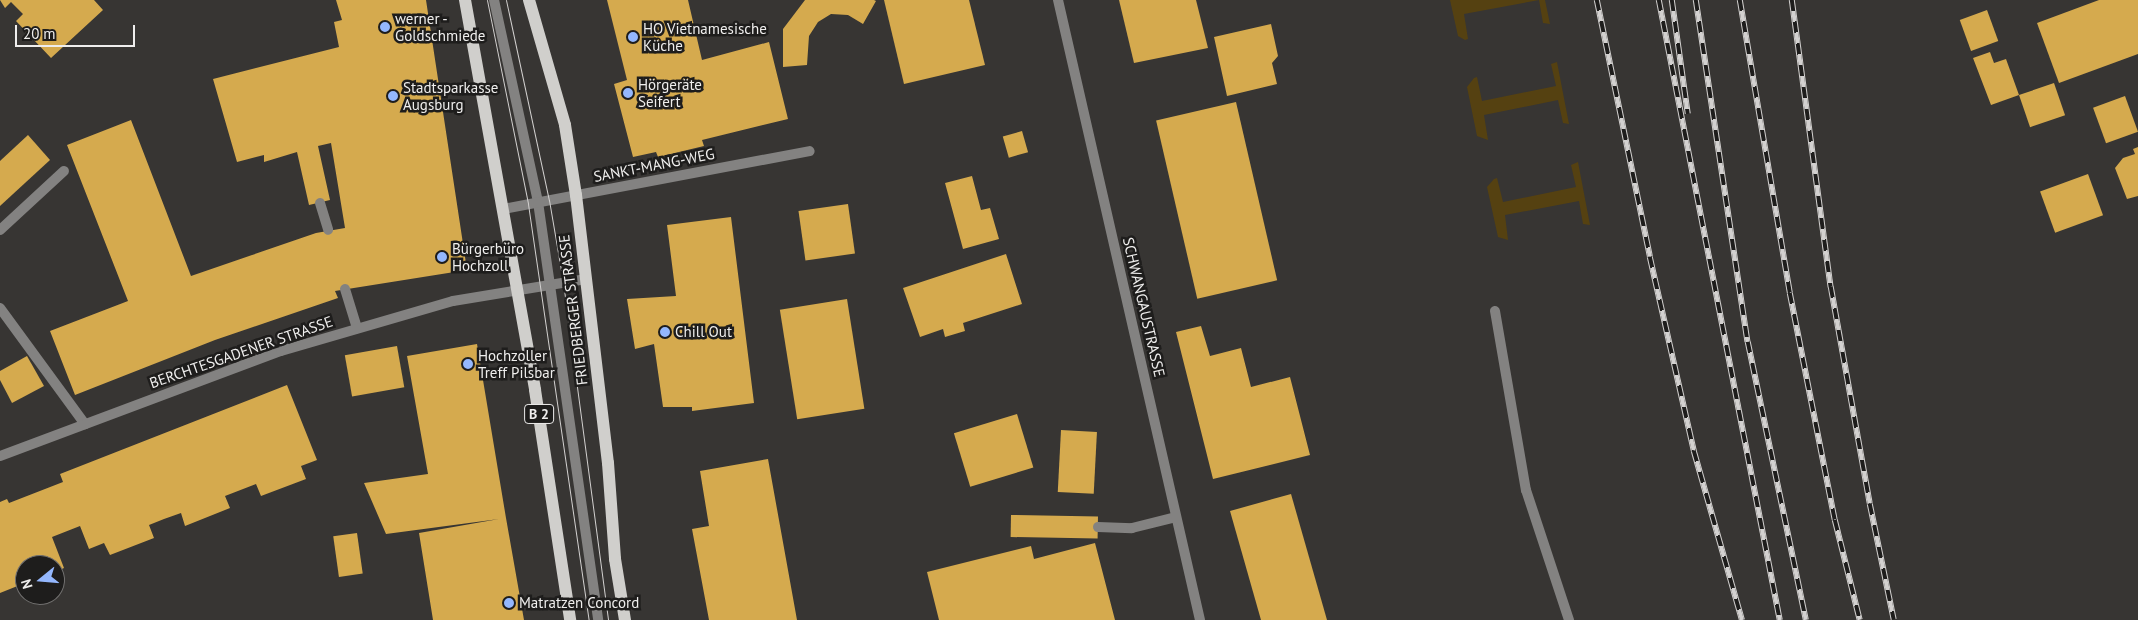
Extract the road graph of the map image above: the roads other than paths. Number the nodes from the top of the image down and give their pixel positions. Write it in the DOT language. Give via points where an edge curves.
graph roads {
  1 [pos="465,0"];
  2 [pos="494,0"];
  3 [pos="529,0"];
  4 [pos="1058,0"];
  5 [pos="810,151"];
  6 [pos="64,171"];
  7 [pos="576,195"];
  8 [pos="538,202"];
  9 [pos="320,203"];
  10 [pos="503,209"];
  11 [pos="0,230"];
  12 [pos="328,230"];
  13 [pos="586,279"];
  14 [pos="551,284"];
  15 [pos="345,289"];
  16 [pos="518,289"];
  17 [pos="0,308"];
  18 [pos="1495,311"];
  19 [pos="357,328"];
  20 [pos="85,424"];
  21 [pos="0,456"];
  22 [pos="1176,517"];
  23 [pos="1098,527"];
  24 [pos="570,620"];
  25 [pos="598,620"];
  26 [pos="625,620"];
  27 [pos="1200,620"];
  28 [pos="1569,620"];
  1 -- 10 [label="main road, B 2"];
  2 -- 8 [label="street"];
  3 -- 7 [label="main road, FRIEDBERGER STRASSE" via="565,125"];
  4 -- 22 [label="street, SCHWANGAUSTRASSE"];
  5 -- 7 [label="street, SANKT-MANG-WEG"];
  6 -- 11 [label="street"];
  7 -- 8 [label="street, SANKT-MANG-WEG"];
  7 -- 13 [label="main road, FRIEDBERGER STRASSE"];
  8 -- 10 [label="street, SANKT-MANG-WEG"];
  8 -- 14 [label="street"];
  9 -- 12 [label="street"];
  10 -- 16 [label="main road, B 2"];
  13 -- 14 [label="street, BERCHTESGADENER STRASSE"];
  13 -- 26 [label="main road, FRIEDBERGER STRASSE" via="608,463 615,559"];
  14 -- 16 [label="street, BERCHTESGADENER STRASSE"];
  14 -- 25 [label="street"];
  15 -- 19 [label="street"];
  16 -- 19 [label="street, BERCHTESGADENER STRASSE" via="453,300"];
  16 -- 24 [label="main road, B 2"];
  17 -- 20 [label="street"];
  18 -- 28 [label="street" via="1526,490"];
  19 -- 20 [label="street, BERCHTESGADENER STRASSE" via="281,351"];
  20 -- 21 [label="street, BERCHTESGADENER STRASSE"];
  22 -- 23 [label="street" via="1132,528"];
  22 -- 27 [label="street, SCHWANGAUSTRASSE"];
}
